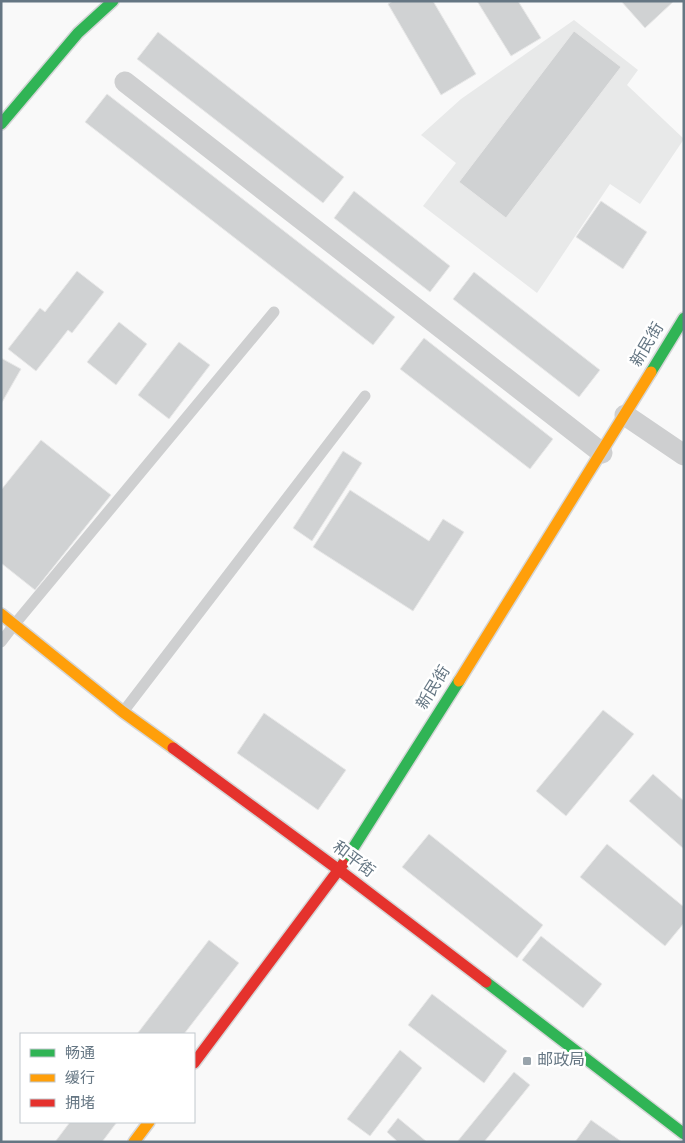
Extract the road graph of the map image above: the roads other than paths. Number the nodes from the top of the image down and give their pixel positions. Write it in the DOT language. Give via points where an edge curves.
graph roads {
  1 [pos="113,1"];
  2 [pos="125,82"];
  3 [pos="1,124"];
  4 [pos="274,312"];
  5 [pos="684,318"];
  6 [pos="365,396"];
  7 [pos="625,415"];
  8 [pos="602,452"];
  9 [pos="684,455"];
  10 [pos="1,614"];
  11 [pos="14,625"];
  12 [pos="1,642"];
  13 [pos="123,712"];
  14 [pos="339,870"];
  15 [pos="195,1062"];
  16 [pos="148,1123"];
  17 [pos="684,1134"];
  18 [pos="134,1142"];
  1 -- 3 [label="main road" via="78,33"];
  2 -- 8 [label="street"];
  4 -- 11 [label="lane"];
  5 -- 7 [label="main road, 新民街"];
  6 -- 13 [label="lane"];
  7 -- 8 [label="main road, 新民街"];
  7 -- 9 [label="street"];
  8 -- 14 [label="main road, 新民街"];
  10 -- 11 [label="main road, 和平街"];
  11 -- 12 [label="lane"];
  11 -- 13 [label="main road, 和平街"];
  13 -- 14 [label="main road, 和平街"];
  14 -- 15 [label="main road, 新民街"];
  14 -- 17 [label="main road, 和平街"];
  16 -- 18 [label="main road"];
}
